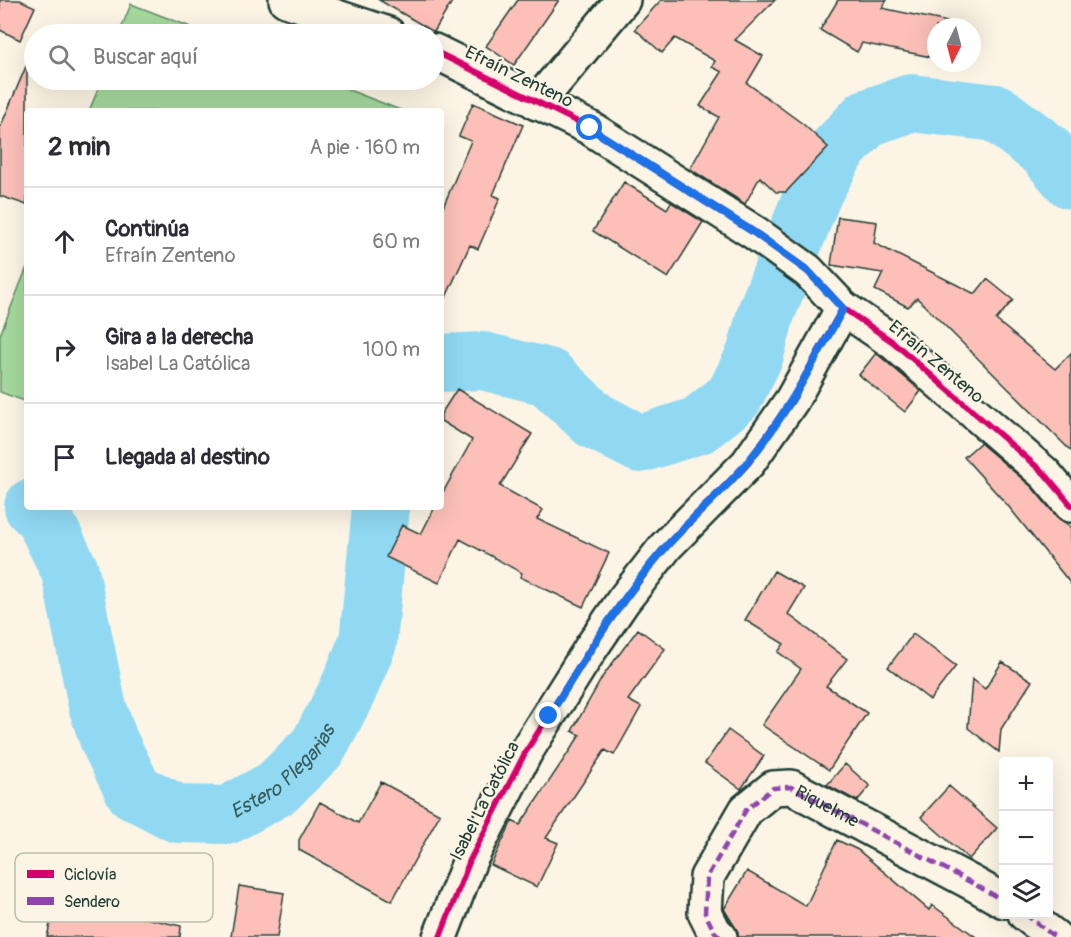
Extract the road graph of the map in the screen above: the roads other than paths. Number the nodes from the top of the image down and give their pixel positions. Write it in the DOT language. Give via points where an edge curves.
graph roads {
  1 [pos="286,0"];
  2 [pos="623,0"];
  3 [pos="358,24"];
  4 [pos="444,56"];
  5 [pos="537,103"];
  6 [pos="843,309"];
  7 [pos="1071,506"];
  8 [pos="999,899"];
  9 [pos="1030,919"];
  10 [pos="440,937"];
  11 [pos="720,937"];
  12 [pos="1055,937"];
  1 -- 3 [label="street"];
  2 -- 5 [label="street"];
  4 -- 5 [label="street, Efraín Zenteno"];
  5 -- 6 [label="street, Efraín Zenteno" via="590,128 755,233 808,271"];
  6 -- 7 [label="street, Efraín Zenteno" via="893,342 1045,474"];
  6 -- 10 [label="street, Isabel La Católica" via="792,400 748,462 666,546 591,648 525,753 470,860"];
  8 -- 11 [label="street, Riquelme" via="791,787 774,788 746,810 707,877 705,912"];
  9 -- 12 [label="street"];
}
